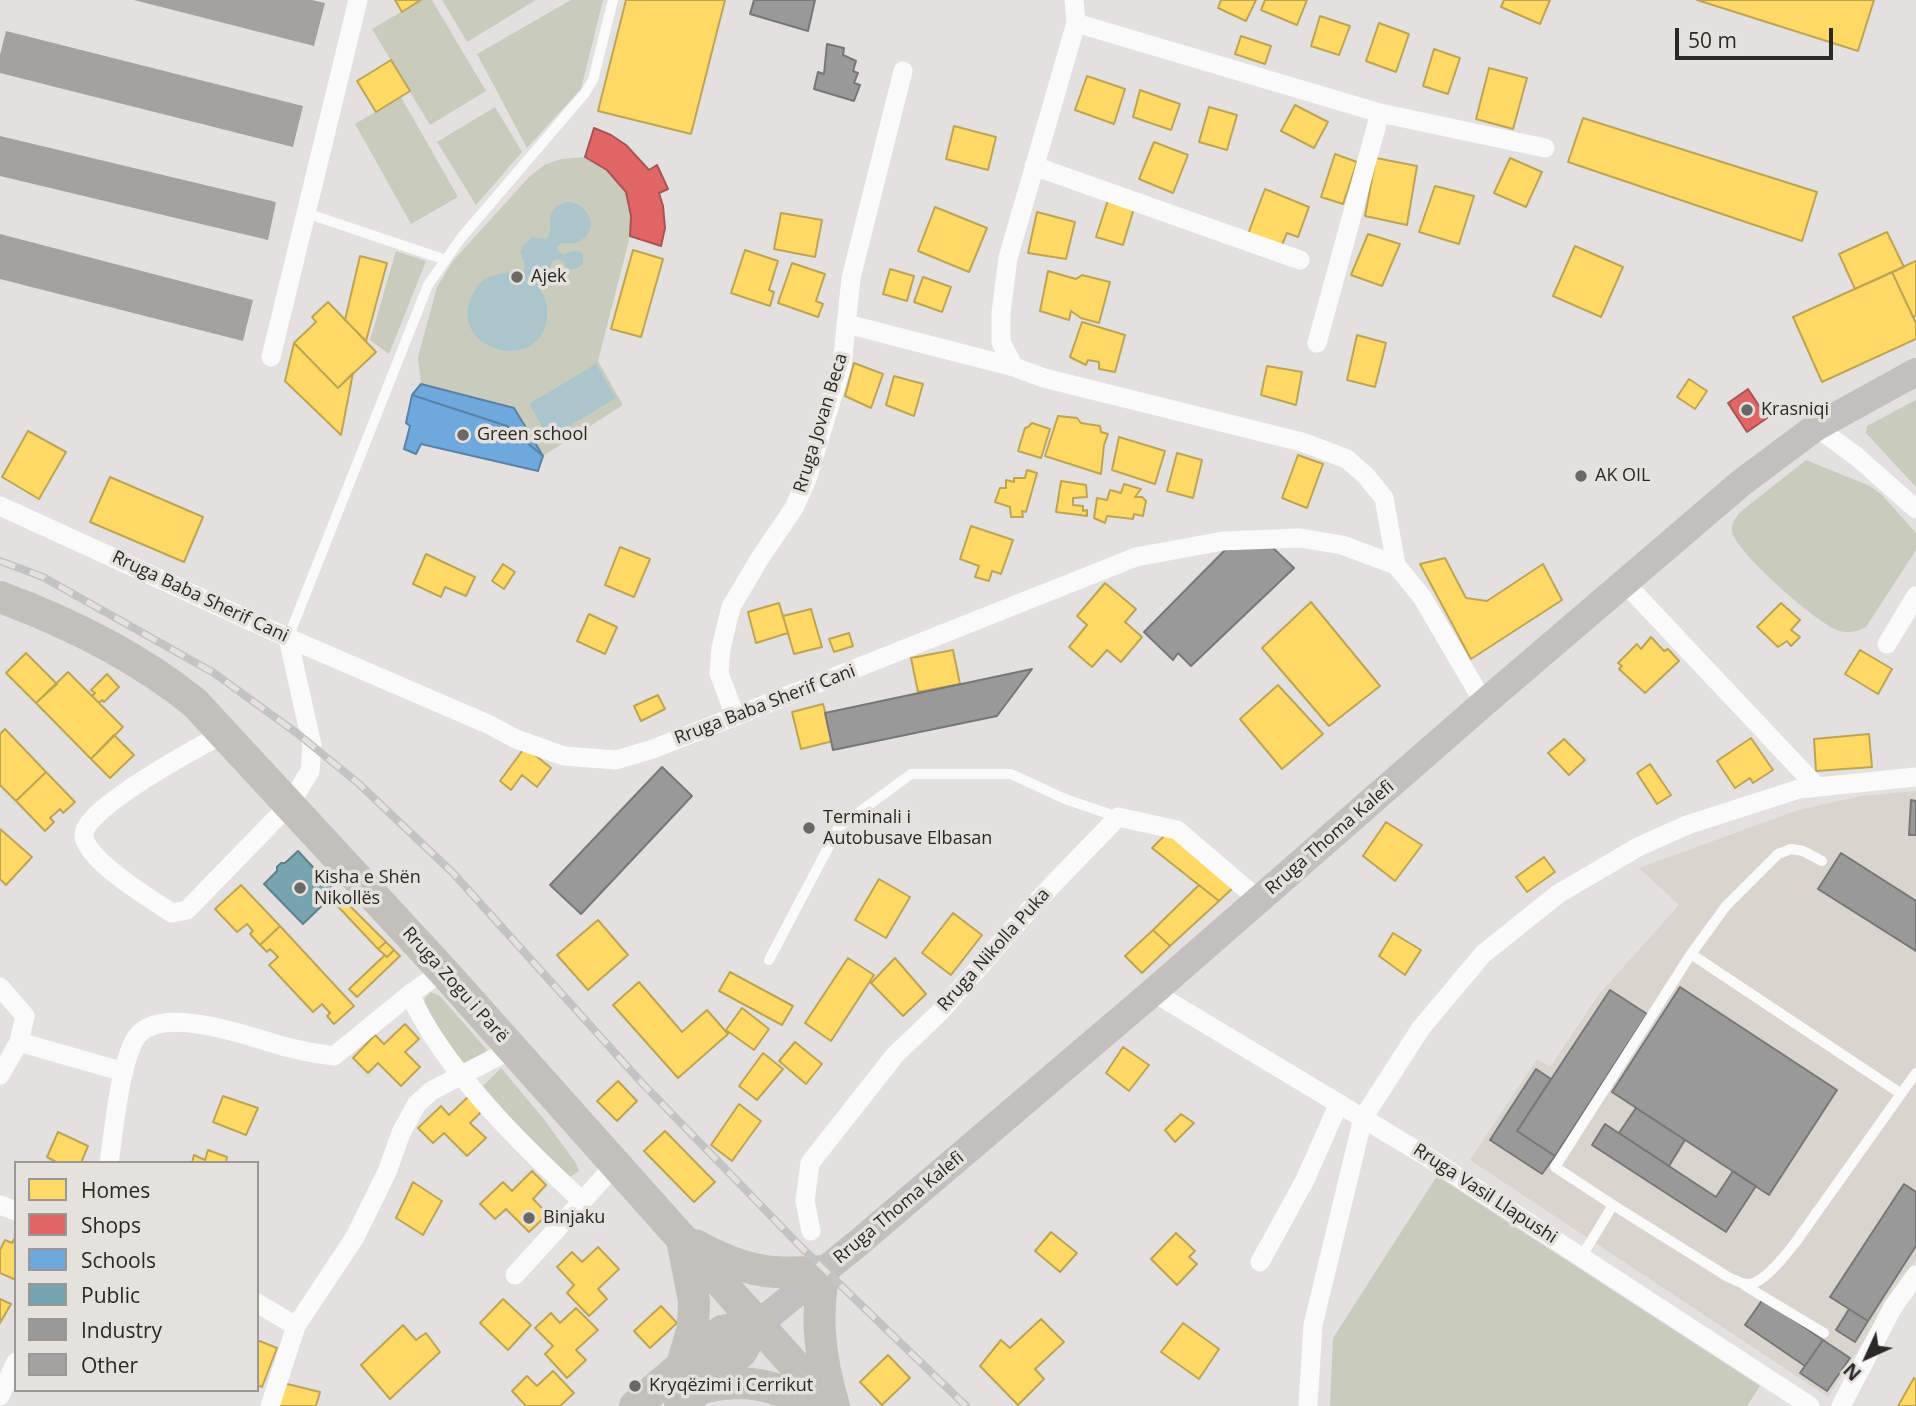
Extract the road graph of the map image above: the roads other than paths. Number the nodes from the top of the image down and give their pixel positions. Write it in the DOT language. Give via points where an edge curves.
graph roads {
  1 [pos="358,0"];
  2 [pos="613,0"];
  3 [pos="1074,0"];
  4 [pos="1076,23"];
  5 [pos="902,71"];
  6 [pos="1380,113"];
  7 [pos="1545,148"];
  8 [pos="1034,166"];
  9 [pos="306,213"];
  10 [pos="446,260"];
  11 [pos="1300,260"];
  12 [pos="848,324"];
  13 [pos="1317,343"];
  14 [pos="271,357"];
  15 [pos="1014,367"];
  16 [pos="1916,372"];
  17 [pos="1816,426"];
  18 [pos="0,506"];
  19 [pos="1916,509"];
  20 [pos="1396,565"];
  21 [pos="1624,582"];
  22 [pos="1916,596"];
  23 [pos="0,597"];
  24 [pos="288,638"];
  25 [pos="1887,644"];
  26 [pos="1484,703"];
  27 [pos="735,716"];
  28 [pos="225,733"];
  29 [pos="1916,777"];
  30 [pos="1817,787"];
  31 [pos="290,804"];
  32 [pos="1118,817"];
  33 [pos="1822,861"];
  34 [pos="1259,900"];
  35 [pos="1691,954"];
  36 [pos="769,960"];
  37 [pos="443,971"];
  38 [pos="0,987"];
  39 [pos="1153,992"];
  40 [pos="410,994"];
  41 [pos="19,1042"];
  42 [pos="512,1048"];
  43 [pos="124,1072"];
  44 [pos="1916,1073"];
  45 [pos="0,1074"];
  46 [pos="462,1076"];
  47 [pos="1900,1093"];
  48 [pos="1339,1103"];
  49 [pos="1363,1118"];
  50 [pos="109,1161"];
  51 [pos="616,1164"];
  52 [pos="582,1200"];
  53 [pos="1613,1205"];
  54 [pos="811,1231"];
  55 [pos="682,1237"];
  56 [pos="1581,1256"];
  57 [pos="1260,1262"];
  58 [pos="824,1271"];
  59 [pos="515,1275"];
  60 [pos="1916,1275"];
  61 [pos="1740,1283"];
  62 [pos="259,1304"];
  63 [pos="757,1325"];
  64 [pos="296,1326"];
  65 [pos="1824,1333"];
  66 [pos="14,1366"];
  67 [pos="688,1386"];
  68 [pos="1782,1388"];
  69 [pos="0,1396"];
  70 [pos="270,1406"];
  71 [pos="635,1406"];
  72 [pos="823,1406"];
  73 [pos="832,1406"];
  74 [pos="1308,1406"];
  75 [pos="1772,1406"];
  76 [pos="1810,1406"];
  77 [pos="1840,1406"];
  1 -- 9 [label="street"];
  2 -- 10 [label="lane" via="593,80 585,93"];
  3 -- 4 [label="street"];
  4 -- 6 [label="street"];
  4 -- 8 [label="street"];
  5 -- 12 [label="street, Rruga Jovan Beca" via="851,278"];
  6 -- 7 [label="street"];
  6 -- 13 [label="street"];
  8 -- 11 [label="street"];
  8 -- 15 [label="street" via="1003,291 1001,342"];
  9 -- 10 [label="lane"];
  9 -- 14 [label="street"];
  10 -- 24 [label="lane" via="428,285"];
  12 -- 15 [label="street"];
  12 -- 27 [label="street, Rruga Jovan Beca" via="842,365 807,479 794,508 731,607 719,673"];
  15 -- 20 [label="street" via="1302,442 1347,459 1384,498"];
  16 -- 17 [label="main road, Rruga Thoma Kalefi"];
  17 -- 19 [label="street"];
  17 -- 21 [label="main road, Rruga Thoma Kalefi"];
  18 -- 24 [label="street, Rruga Baba Sherif Cani"];
  20 -- 26 [label="street" via="1422,597"];
  20 -- 27 [label="street, Rruga Baba Sherif Cani" via="1342,545 1300,538 1223,541 1136,557"];
  21 -- 26 [label="main road, Rruga Thoma Kalefi"];
  21 -- 30 [label="street"];
  22 -- 25 [label="street"];
  23 -- 28 [label="main road, Rruga Zogu i Parë" via="81,631 152,671"];
  24 -- 27 [label="street, Rruga Baba Sherif Cani" via="564,756 616,760"];
  24 -- 31 [label="street" via="312,745 310,771"];
  26 -- 34 [label="main road, Rruga Thoma Kalefi"];
  28 -- 31 [label="main road, Rruga Zogu i Parë"];
  28 -- 31 [label="street" via="166,764 104,808 83,834 93,852 128,885 172,913 187,910"];
  29 -- 30 [label="street"];
  30 -- 49 [label="street" via="1687,825 1638,847 1558,894 1483,954 1421,1028"];
  31 -- 37 [label="main road, Rruga Zogu i Parë"];
  32 -- 34 [label="street" via="1177,830"];
  32 -- 36 [label="lane" via="1011,774 911,774 839,827"];
  32 -- 54 [label="street, Rruga Nikolla Puka" via="895,1055 810,1163 805,1201"];
  33 -- 35 [label="lane" via="1803,850 1778,854 1726,905"];
  34 -- 39 [label="main road, Rruga Thoma Kalefi"];
  35 -- 47 [label="lane"];
  35 -- 53 [label="lane" via="1555,1167"];
  37 -- 40 [label="street"];
  37 -- 42 [label="main road, Rruga Zogu i Parë"];
  38 -- 41 [label="street" via="25,1013"];
  39 -- 48 [label="street, Rruga Vasil Llapushi"];
  39 -- 58 [label="main road, Rruga Thoma Kalefi"];
  40 -- 43 [label="street" via="334,1056 181,1022 140,1033"];
  40 -- 46 [label="street"];
  41 -- 43 [label="street"];
  41 -- 45 [label="street"];
  42 -- 46 [label="street"];
  42 -- 51 [label="main road, Rruga Zogu i Parë"];
  43 -- 50 [label="street"];
  44 -- 47 [label="lane"];
  46 -- 52 [label="street"];
  46 -- 64 [label="street" via="431,1091 416,1105 355,1237"];
  47 -- 61 [label="lane" via="1778,1264 1750,1284"];
  48 -- 49 [label="street, Rruga Vasil Llapushi"];
  48 -- 57 [label="street"];
  49 -- 56 [label="street, Rruga Vasil Llapushi"];
  49 -- 74 [label="street" via="1313,1325"];
  51 -- 52 [label="street"];
  51 -- 55 [label="main road, Rruga Zogu i Parë"];
  52 -- 59 [label="street"];
  53 -- 56 [label="lane"];
  53 -- 61 [label="lane"];
  55 -- 58 [label="main road" via="726,1262 760,1272"];
  55 -- 63 [label="main road, Rruga Zogu i Parë"];
  55 -- 67 [label="main road" via="694,1301"];
  56 -- 68 [label="street, Rruga Vasil Llapushi"];
  58 -- 63 [label="main road, Rruga Thoma Kalefi"];
  58 -- 73 [label="main road" via="819,1331"];
  60 -- 77 [label="street" via="1893,1307"];
  61 -- 65 [label="lane"];
  62 -- 64 [label="street"];
  63 -- 67 [label="main road, Rruga Thoma Kalefi" via="722,1331"];
  63 -- 73 [label="main road, Rruga Zogu i Parë"];
  64 -- 70 [label="street"];
  66 -- 69 [label="street"];
  67 -- 71 [label="main road, Rruga Thoma Kalefi"];
  67 -- 72 [label="main road" via="764,1384"];
  68 -- 75 [label="street"];
  68 -- 76 [label="street, Rruga Vasil Llapushi"];
}
